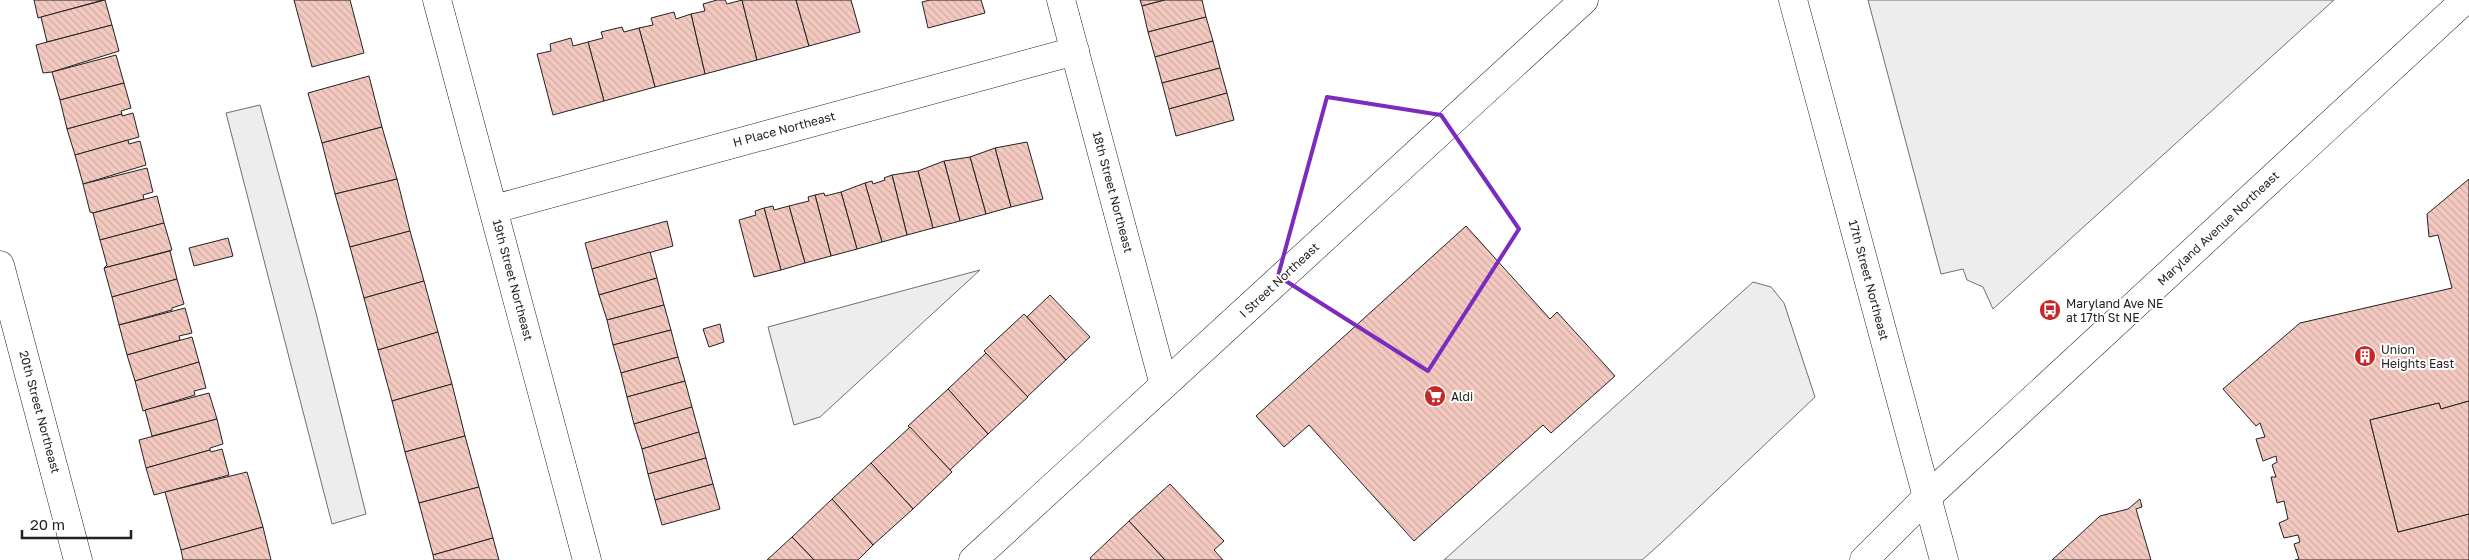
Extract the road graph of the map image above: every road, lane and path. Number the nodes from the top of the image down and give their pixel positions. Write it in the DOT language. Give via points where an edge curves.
graph roads {
  1 [pos="436,0"];
  2 [pos="1061,0"];
  3 [pos="1584,0"];
  4 [pos="1793,0"];
  5 [pos="2465,0"];
  6 [pos="1075,51"];
  7 [pos="494,209"];
  8 [pos="0,264"];
  9 [pos="1164,385"];
  10 [pos="1927,497"];
  11 [pos="78,560"];
  12 [pos="587,560"];
  13 [pos="973,560"];
  14 [pos="1864,560"];
  15 [pos="1944,560"];
  1 -- 7 [label="street, 19th Street Northeast"];
  2 -- 6 [label="street, 18th Street Northeast"];
  3 -- 9 [label="street, I Street Northeast"];
  4 -- 10 [label="street, 17th Street Northeast"];
  5 -- 10 [label="street, Maryland Avenue Northeast"];
  6 -- 7 [label="street, H Place Northeast"];
  6 -- 9 [label="street, 18th Street Northeast"];
  7 -- 12 [label="street, 19th Street Northeast"];
  8 -- 11 [label="street, 20th Street Northeast"];
  9 -- 13 [label="street, I Street Northeast"];
  10 -- 14 [label="street, Maryland Avenue Northeast"];
  10 -- 15 [label="street, 17th Street Northeast"];
}
